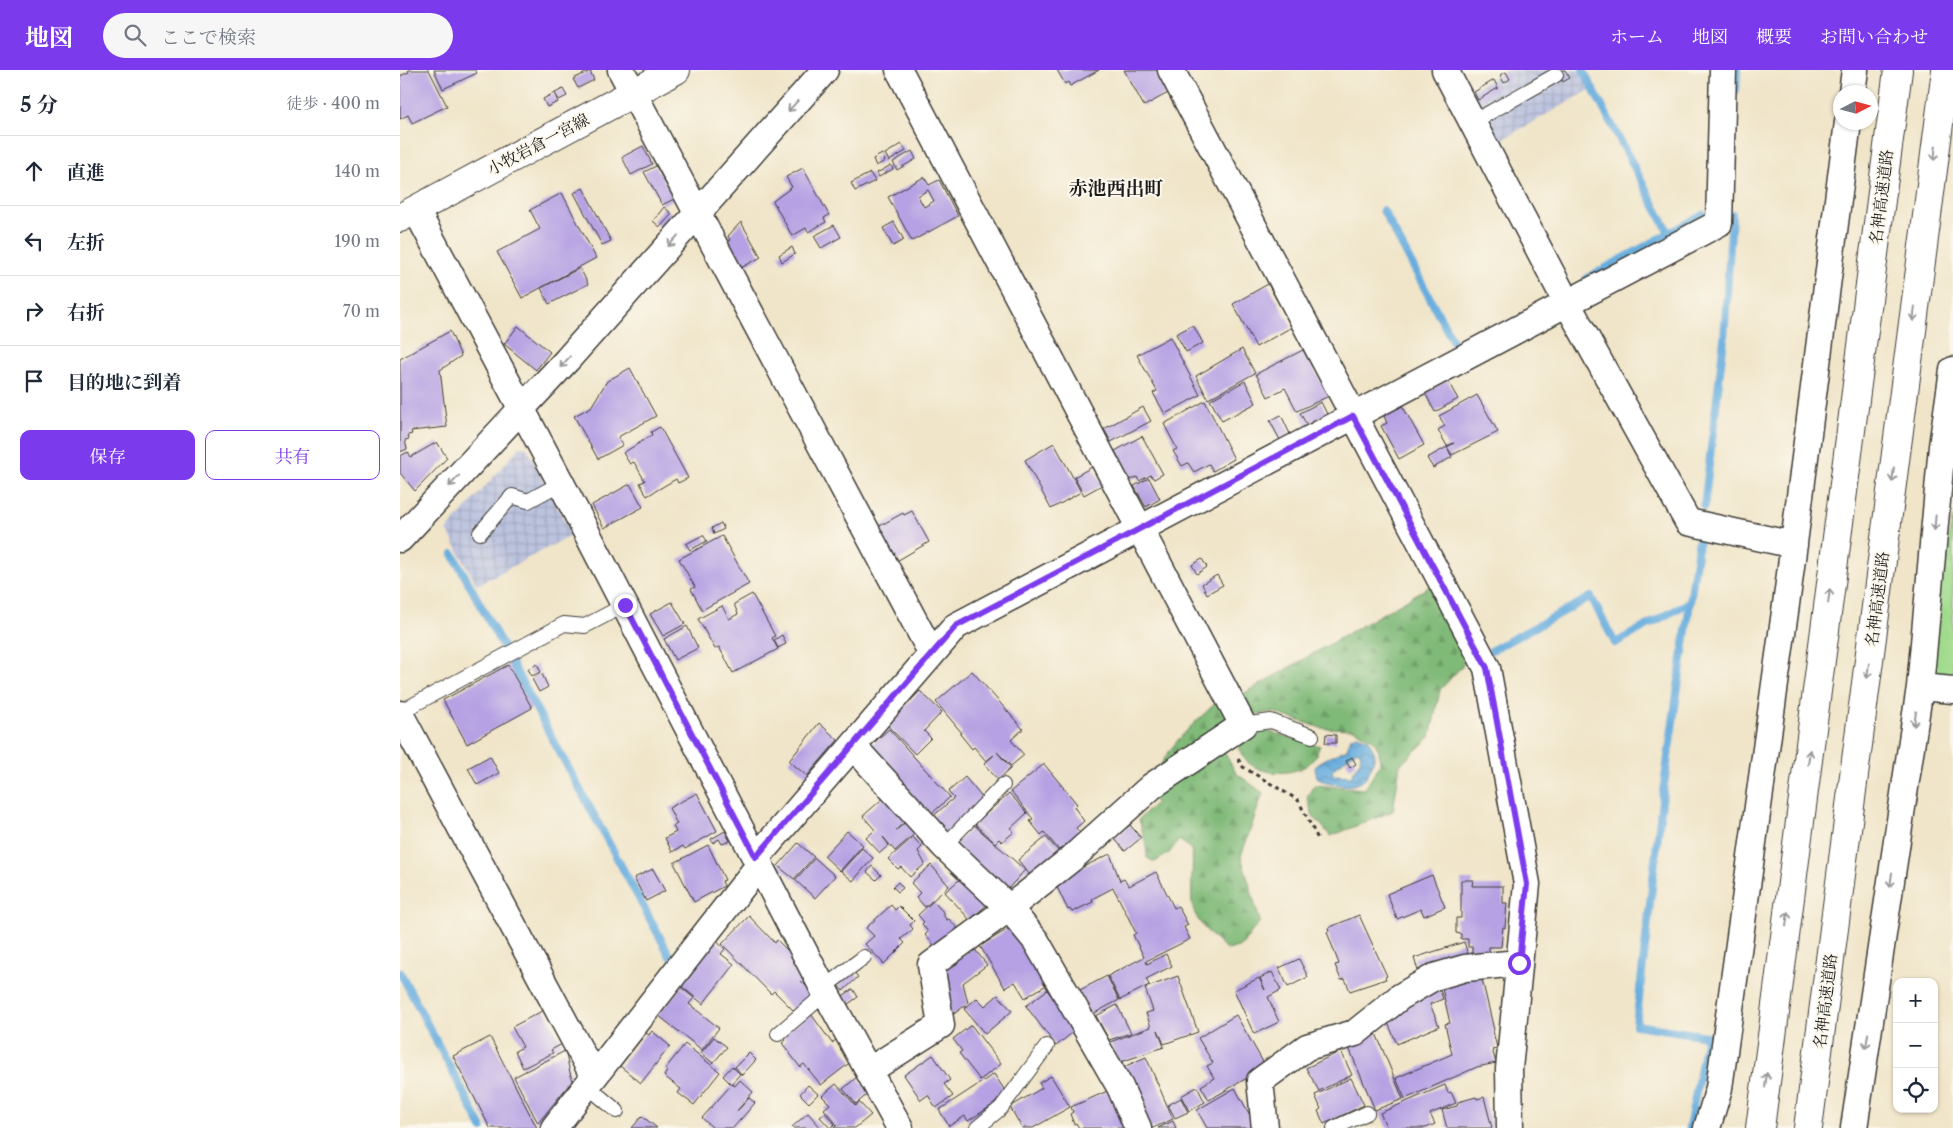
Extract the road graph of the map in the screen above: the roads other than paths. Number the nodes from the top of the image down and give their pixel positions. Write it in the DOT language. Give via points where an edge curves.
graph roads {
  1 [pos="621,70"];
  2 [pos="676,70"];
  3 [pos="825,70"];
  4 [pos="899,70"];
  5 [pos="1171,70"];
  6 [pos="1445,70"];
  7 [pos="1723,70"];
  8 [pos="1855,70"];
  9 [pos="1898,70"];
  10 [pos="1946,70"];
  11 [pos="1556,75"];
  12 [pos="1853,85"];
  13 [pos="633,94"];
  14 [pos="1473,122"];
  15 [pos="1847,130"];
  16 [pos="408,214"];
  17 [pos="697,214"];
  18 [pos="1567,303"];
  19 [pos="1953,370"];
  20 [pos="521,410"];
  21 [pos="1353,416"];
  22 [pos="562,483"];
  23 [pos="1138,530"];
  24 [pos="480,533"];
  25 [pos="400,539"];
  26 [pos="1794,545"];
  27 [pos="625,605"];
  28 [pos="932,654"];
  29 [pos="1920,687"];
  30 [pos="1953,690"];
  31 [pos="403,724"];
  32 [pos="1234,731"];
  33 [pos="1312,736"];
  34 [pos="853,746"];
  35 [pos="1003,786"];
  36 [pos="944,846"];
  37 [pos="758,861"];
  38 [pos="1010,908"];
  39 [pos="864,957"];
  40 [pos="1519,963"];
  41 [pos="824,991"];
  42 [pos="778,1034"];
  43 [pos="1048,1046"];
  44 [pos="870,1070"];
  45 [pos="590,1080"];
  46 [pos="617,1111"];
  47 [pos="1367,1113"];
  48 [pos="889,1123"];
  49 [pos="554,1128"];
  50 [pos="977,1128"];
  51 [pos="1138,1128"];
  52 [pos="1265,1128"];
  53 [pos="1334,1128"];
  54 [pos="1510,1128"];
  55 [pos="1707,1128"];
  56 [pos="1760,1128"];
  57 [pos="1808,1128"];
  58 [pos="1854,1128"];
  1 -- 13 [label="street"];
  2 -- 13 [label="main road, 小牧岩倉一宮線"];
  3 -- 17 [label="street, one-way"];
  4 -- 23 [label="street"];
  5 -- 21 [label="street"];
  6 -- 14 [label="street"];
  7 -- 18 [label="street" via="1719,223"];
  8 -- 12 [label="street"];
  56 -- 9 [label="main road, 名神高速道路, one-way"];
  10 -- 57 [label="main road, 名神高速道路, one-way"];
  11 -- 14 [label="lane"];
  13 -- 16 [label="main road, 小牧岩倉一宮線"];
  13 -- 17 [label="street"];
  14 -- 18 [label="street"];
  15 -- 26 [label="street"];
  16 -- 20 [label="street"];
  17 -- 20 [label="street, one-way"];
  17 -- 28 [label="street"];
  18 -- 21 [label="street"];
  18 -- 26 [label="street" via="1688,522"];
  19 -- 29 [label="street, one-way" via="1942,446"];
  20 -- 22 [label="street"];
  20 -- 25 [label="street, one-way"];
  21 -- 23 [label="street"];
  21 -- 40 [label="street" via="1487,668 1527,884"];
  22 -- 24 [label="lane" via="528,501 512,496"];
  22 -- 27 [label="street"];
  23 -- 28 [label="street" via="956,626"];
  23 -- 32 [label="street"];
  26 -- 55 [label="street" via="1718,1088"];
  27 -- 31 [label="lane" via="585,626 564,624"];
  27 -- 37 [label="street"];
  28 -- 34 [label="street"];
  29 -- 30 [label="street"];
  29 -- 58 [label="street, one-way"];
  31 -- 45 [label="street"];
  32 -- 33 [label="lane" via="1271,721"];
  32 -- 38 [label="street" via="1152,786 1071,859"];
  34 -- 36 [label="street"];
  34 -- 37 [label="street"];
  35 -- 36 [label="lane"];
  36 -- 38 [label="street"];
  37 -- 41 [label="street"];
  37 -- 45 [label="street"];
  38 -- 44 [label="street" via="931,964 941,1026"];
  38 -- 51 [label="street" via="1036,941 1120,1087"];
  39 -- 41 [label="lane"];
  40 -- 52 [label="street" via="1465,968 1434,977 1400,997 1355,1033 1307,1047 1291,1057 1260,1081"];
  40 -- 54 [label="street" via="1509,1069"];
  41 -- 42 [label="lane"];
  41 -- 44 [label="street"];
  43 -- 50 [label="lane" via="1001,1108"];
  44 -- 48 [label="street"];
  45 -- 46 [label="lane"];
  45 -- 49 [label="street"];
  47 -- 53 [label="lane"];
}
